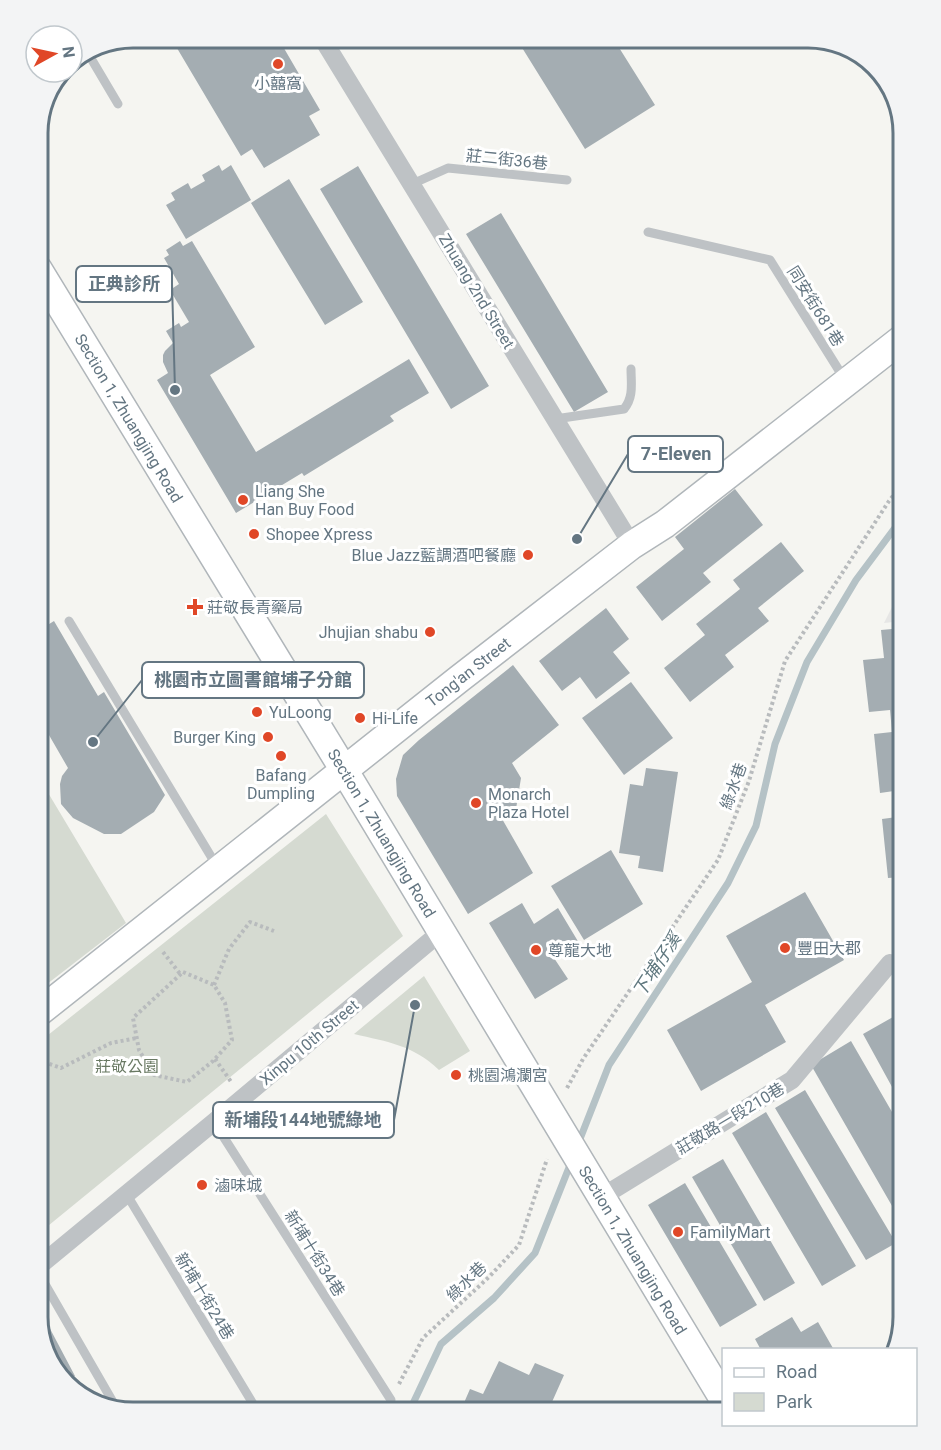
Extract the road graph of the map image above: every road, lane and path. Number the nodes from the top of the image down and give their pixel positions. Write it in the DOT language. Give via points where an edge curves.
graph roads {
  1 [pos="328,48"];
  2 [pos="91,59"];
  3 [pos="118,104"];
  4 [pos="567,180"];
  5 [pos="412,183"];
  6 [pos="648,232"];
  7 [pos="48,285"];
  8 [pos="893,346"];
  9 [pos="631,369"];
  10 [pos="846,382"];
  11 [pos="555,419"];
  12 [pos="893,496"];
  13 [pos="632,545"];
  14 [pos="69,621"];
  15 [pos="344,770"];
  16 [pos="220,870"];
  17 [pos="274,931"];
  18 [pos="442,931"];
  19 [pos="163,952"];
  20 [pos="890,963"];
  21 [pos="181,975"];
  22 [pos="214,985"];
  23 [pos="48,1005"];
  24 [pos="137,1038"];
  25 [pos="215,1059"];
  26 [pos="48,1063"];
  27 [pos="232,1083"];
  28 [pos="555,1095"];
  29 [pos="214,1122"];
  30 [pos="548,1159"];
  31 [pos="595,1189"];
  32 [pos="127,1195"];
  33 [pos="48,1259"];
  34 [pos="48,1289"];
  35 [pos="722,1398"];
  36 [pos="111,1399"];
  37 [pos="391,1400"];
  38 [pos="252,1402"];
  1 -- 5 [label="street, Zhuang 2nd Street"];
  2 -- 3 [label="lane"];
  4 -- 5 [label="lane, 莊二街36巷" via="448,168"];
  5 -- 11 [label="street, Zhuang 2nd Street"];
  6 -- 10 [label="lane, 同安街681巷" via="770,260"];
  7 -- 15 [label="street, Section 1, Zhuangjing Road"];
  8 -- 10 [label="street, Tong'an Street"];
  9 -- 11 [label="lane" via="632,396 624,409"];
  10 -- 13 [label="street, Tong'an Street" via="665,524"];
  11 -- 13 [label="street, Zhuang 2nd Street"];
  12 -- 28 [label="path, 綠水巷" via="785,661 749,781 718,860"];
  13 -- 15 [label="street, Tong'an Street"];
  14 -- 16 [label="lane"];
  15 -- 16 [label="street, Tong'an Street"];
  15 -- 18 [label="street, Section 1, Zhuangjing Road"];
  16 -- 23 [label="street, Tong'an Street"];
  17 -- 22 [label="path" via="250,922 229,950"];
  18 -- 28 [label="street, Section 1, Zhuangjing Road"];
  18 -- 29 [label="street, Xinpu 10th Street"];
  19 -- 21 [label="path"];
  20 -- 31 [label="street, 莊敬路一段210巷" via="792,1080"];
  21 -- 22 [label="path" via="183,972"];
  21 -- 24 [label="path" via="133,1018"];
  22 -- 25 [label="path" via="225,1003 232,1040"];
  24 -- 25 [label="path" via="139,1050 154,1075 187,1082"];
  24 -- 26 [label="path" via="111,1043 61,1068"];
  25 -- 27 [label="path"];
  28 -- 31 [label="street, Section 1, Zhuangjing Road"];
  29 -- 32 [label="street, Xinpu 10th Street"];
  29 -- 37 [label="lane, 新埔十街34巷"];
  30 -- 37 [label="path, 綠水巷" via="519,1245 423,1338"];
  31 -- 35 [label="street, Section 1, Zhuangjing Road"];
  32 -- 33 [label="street, Xinpu 10th Street"];
  32 -- 38 [label="lane, 新埔十街24巷"];
  34 -- 36 [label="lane"];
}
